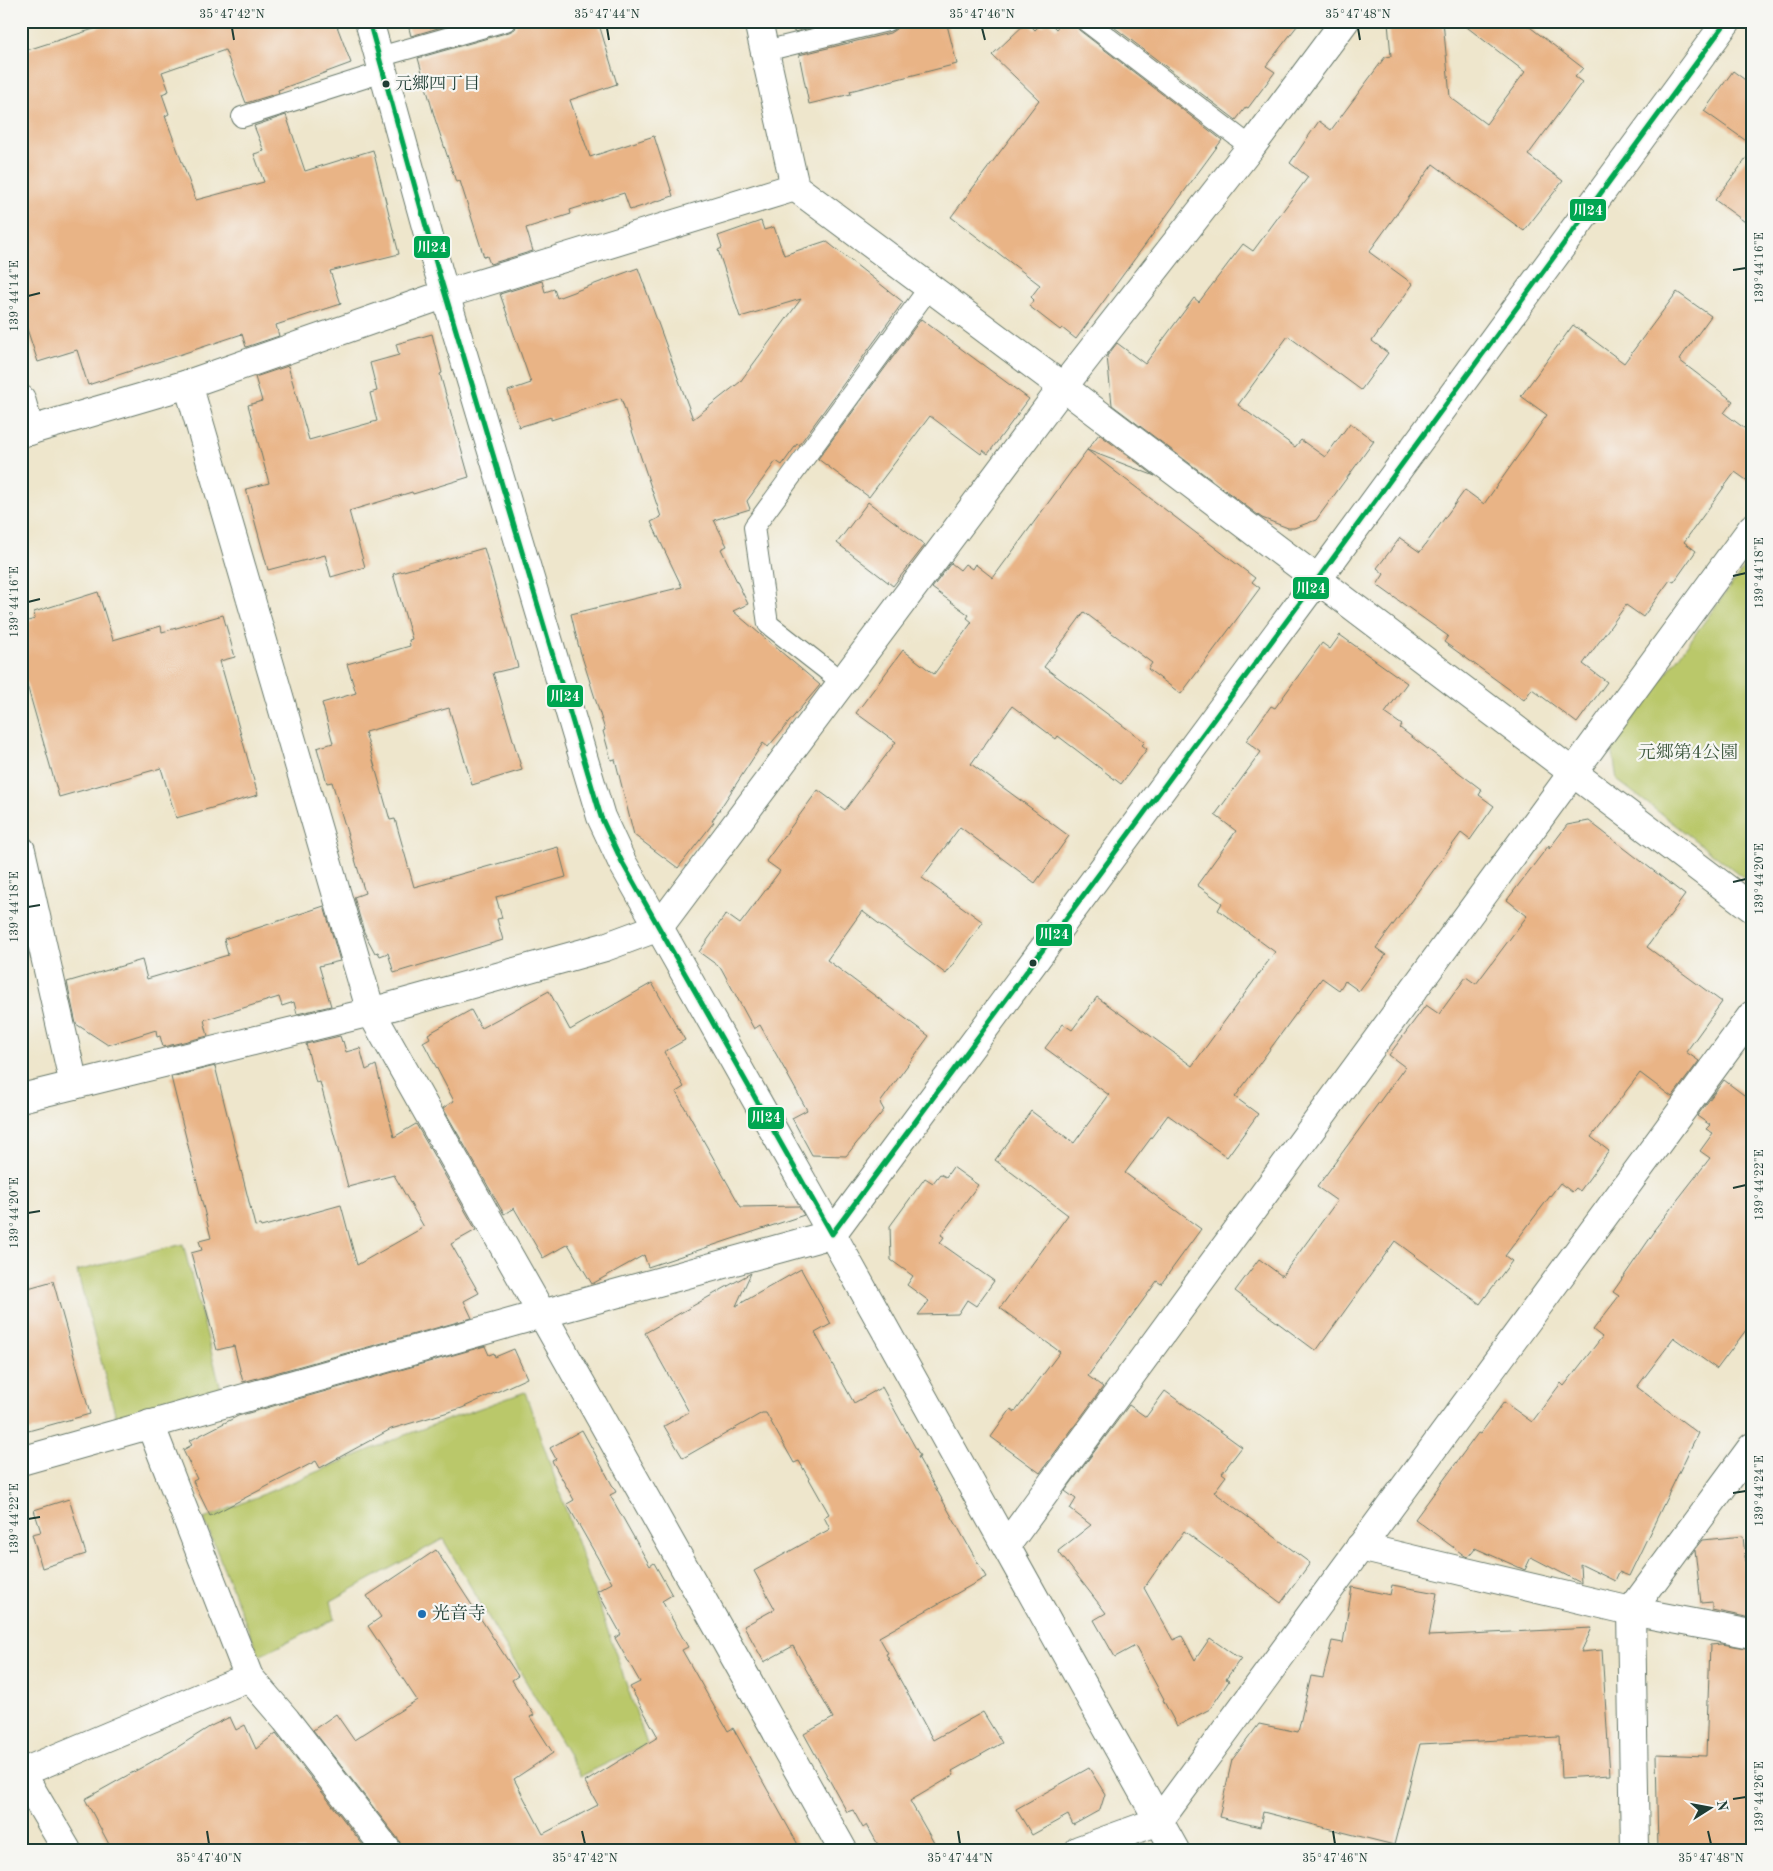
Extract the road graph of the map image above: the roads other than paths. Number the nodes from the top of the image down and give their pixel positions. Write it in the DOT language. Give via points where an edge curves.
graph roads {
  1 [pos="369,21"];
  2 [pos="506,21"];
  3 [pos="758,21"];
  4 [pos="887,21"];
  5 [pos="1086,21"];
  6 [pos="1345,21"];
  7 [pos="1727,21"];
  8 [pos="764,51"];
  9 [pos="381,65"];
  10 [pos="242,117"];
  11 [pos="1251,146"];
  12 [pos="795,187"];
  13 [pos="929,288"];
  14 [pos="446,294"];
  15 [pos="188,384"];
  16 [pos="1063,387"];
  17 [pos="21,399"];
  18 [pos="26,432"];
  19 [pos="1752,528"];
  20 [pos="1317,580"];
  21 [pos="842,682"];
  22 [pos="1573,773"];
  23 [pos="21,850"];
  24 [pos="1752,908"];
  25 [pos="659,926"];
  26 [pos="371,1012"];
  27 [pos="1752,1015"];
  28 [pos="74,1085"];
  29 [pos="21,1098"];
  30 [pos="832,1234"];
  31 [pos="542,1314"];
  32 [pos="150,1424"];
  33 [pos="1752,1446"];
  34 [pos="21,1461"];
  35 [pos="1006,1546"];
  36 [pos="1360,1547"];
  37 [pos="1631,1611"];
  38 [pos="1752,1634"];
  39 [pos="249,1677"];
  40 [pos="21,1773"];
  41 [pos="1159,1821"];
  42 [pos="67,1850"];
  43 [pos="387,1850"];
  44 [pos="843,1850"];
  45 [pos="1079,1850"];
  46 [pos="1175,1850"];
  47 [pos="1635,1850"];
  1 -- 9 [label="street"];
  2 -- 9 [label="lane"];
  3 -- 8 [label="street"];
  4 -- 8 [label="lane"];
  5 -- 11 [label="lane"];
  6 -- 11 [label="street"];
  7 -- 20 [label="street"];
  8 -- 12 [label="street"];
  9 -- 10 [label="lane"];
  9 -- 14 [label="street"];
  11 -- 16 [label="street"];
  12 -- 13 [label="street"];
  12 -- 14 [label="street"];
  13 -- 16 [label="street"];
  13 -- 21 [label="lane" via="754,526 768,624"];
  14 -- 15 [label="street"];
  14 -- 25 [label="street" via="601,817 622,862"];
  15 -- 18 [label="street"];
  15 -- 26 [label="street"];
  16 -- 20 [label="street"];
  16 -- 21 [label="street"];
  17 -- 18 [label="street"];
  19 -- 22 [label="street"];
  20 -- 22 [label="street"];
  20 -- 30 [label="street"];
  21 -- 25 [label="street"];
  22 -- 24 [label="street"];
  22 -- 35 [label="street"];
  23 -- 28 [label="street"];
  25 -- 26 [label="street" via="605,948"];
  25 -- 30 [label="street"];
  26 -- 28 [label="street"];
  26 -- 31 [label="street"];
  27 -- 36 [label="street"];
  28 -- 29 [label="street"];
  30 -- 31 [label="street"];
  30 -- 35 [label="street"];
  31 -- 32 [label="street"];
  31 -- 44 [label="street"];
  32 -- 34 [label="street"];
  32 -- 39 [label="street"];
  33 -- 37 [label="street"];
  35 -- 41 [label="street"];
  36 -- 37 [label="street"];
  36 -- 41 [label="street"];
  37 -- 38 [label="street"];
  37 -- 47 [label="street"];
  39 -- 40 [label="street"];
  39 -- 43 [label="street"];
  40 -- 42 [label="street"];
  41 -- 45 [label="street"];
  41 -- 46 [label="street"];
}
